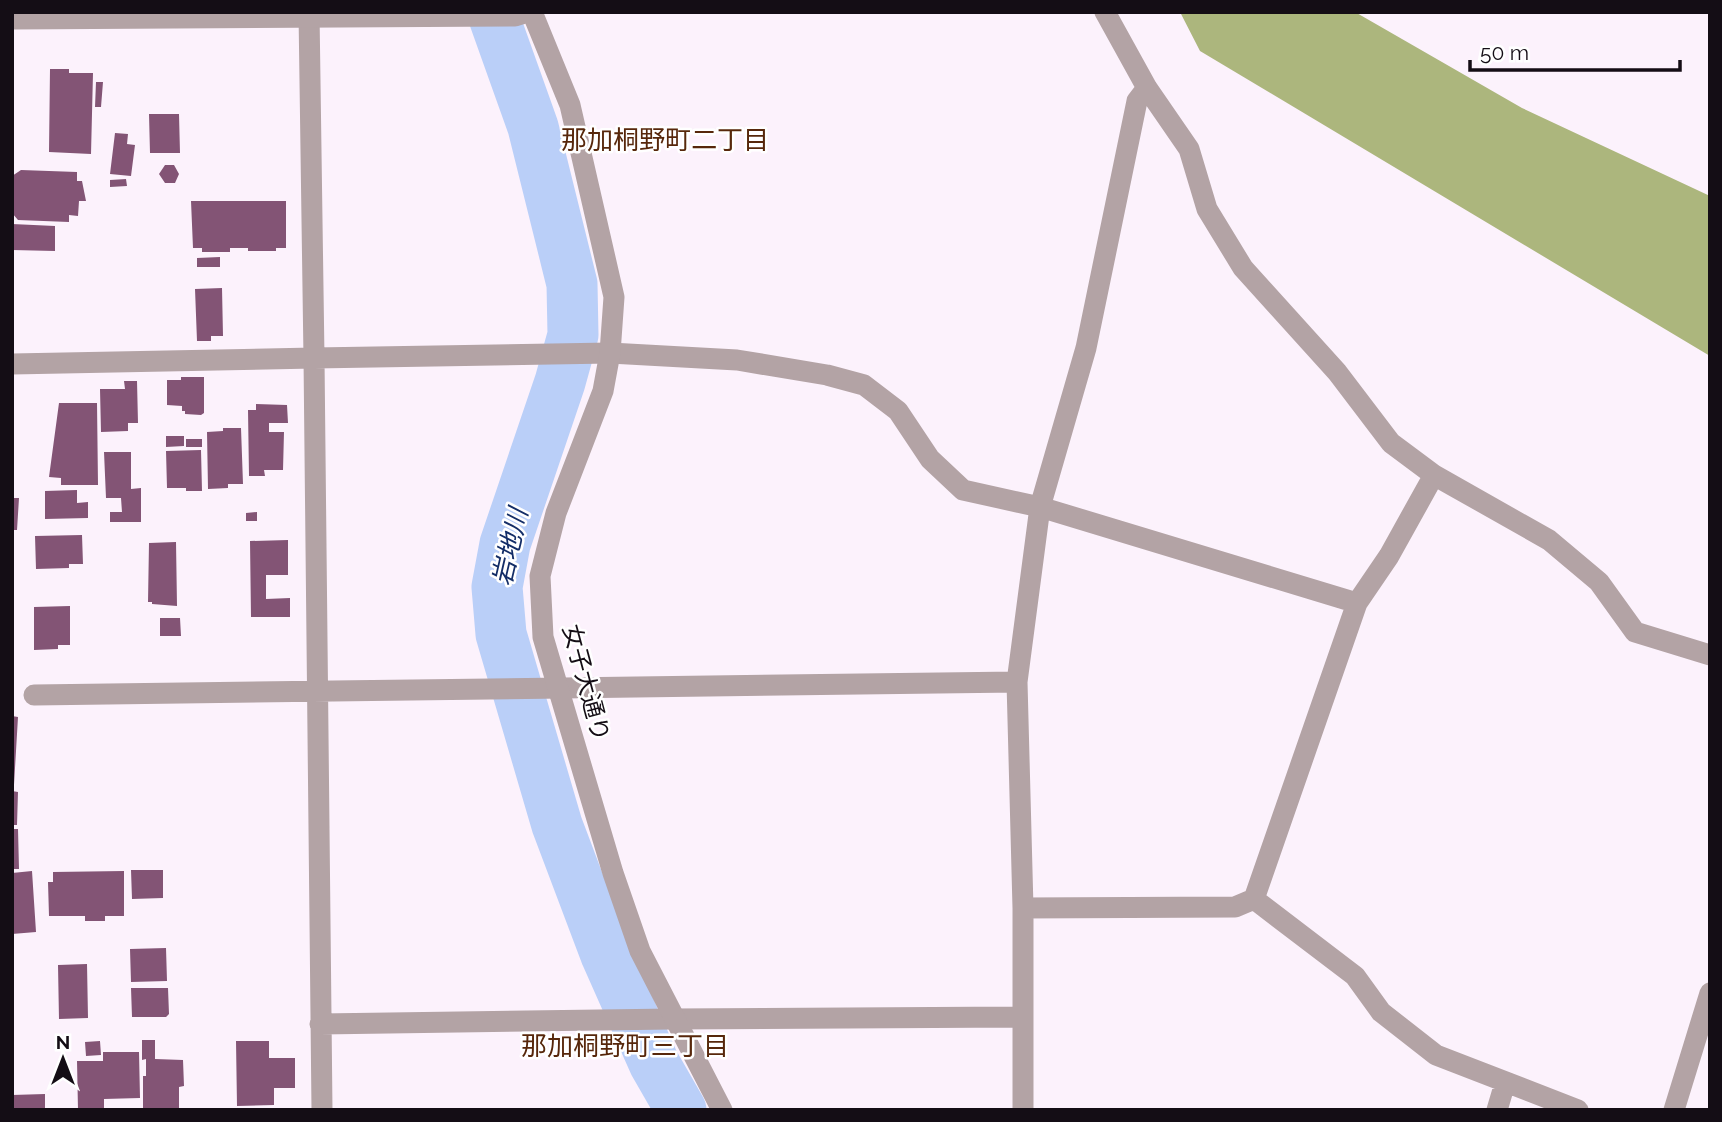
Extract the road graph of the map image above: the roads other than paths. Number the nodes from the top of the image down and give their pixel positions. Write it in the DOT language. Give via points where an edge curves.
graph roads {
  1 [pos="1105,12"];
  2 [pos="525,14"];
  3 [pos="309,15"];
  4 [pos="12,19"];
  5 [pos="1147,88"];
  6 [pos="601,353"];
  7 [pos="314,358"];
  8 [pos="12,364"];
  9 [pos="1434,475"];
  10 [pos="1040,507"];
  11 [pos="1357,603"];
  12 [pos="1710,655"];
  13 [pos="1017,682"];
  14 [pos="550,688"];
  15 [pos="318,692"];
  16 [pos="34,695"];
  17 [pos="1254,899"];
  18 [pos="1023,908"];
  19 [pos="1710,993"];
  20 [pos="1022,1017"];
  21 [pos="667,1019"];
  22 [pos="320,1024"];
  23 [pos="1505,1083"];
  24 [pos="323,1110"];
  25 [pos="722,1110"];
  26 [pos="1023,1110"];
  27 [pos="1497,1110"];
  28 [pos="1578,1110"];
  29 [pos="1674,1110"];
  1 -- 5 [label="street"];
  2 -- 3 [label="street"];
  2 -- 6 [label="street, 女子大通り" via="570,105 614,297"];
  3 -- 4 [label="street"];
  3 -- 7 [label="street"];
  5 -- 9 [label="street" via="1189,149 1207,209 1243,268 1337,372 1391,443"];
  5 -- 10 [label="street" via="1138,101 1086,348"];
  6 -- 7 [label="street"];
  6 -- 10 [label="street" via="737,360 864,385 898,411 930,459 963,491"];
  6 -- 14 [label="street, 女子大通り" via="603,391 556,513 540,576"];
  7 -- 8 [label="street"];
  7 -- 15 [label="street"];
  9 -- 11 [label="street"];
  9 -- 12 [label="street" via="1549,540 1599,582 1635,632"];
  10 -- 11 [label="street"];
  10 -- 13 [label="street"];
  11 -- 17 [label="street"];
  13 -- 14 [label="street"];
  13 -- 18 [label="street"];
  14 -- 15 [label="street"];
  14 -- 21 [label="street, 女子大通り"];
  15 -- 16 [label="street"];
  15 -- 22 [label="street"];
  17 -- 18 [label="street" via="1235,907"];
  17 -- 23 [label="street" via="1355,976 1381,1012 1436,1055"];
  18 -- 20 [label="street"];
  19 -- 29 [label="street"];
  20 -- 21 [label="street"];
  20 -- 26 [label="street"];
  21 -- 22 [label="street"];
  21 -- 25 [label="street, 女子大通り"];
  22 -- 24 [label="street"];
  23 -- 27 [label="street"];
  23 -- 28 [label="street"];
}
